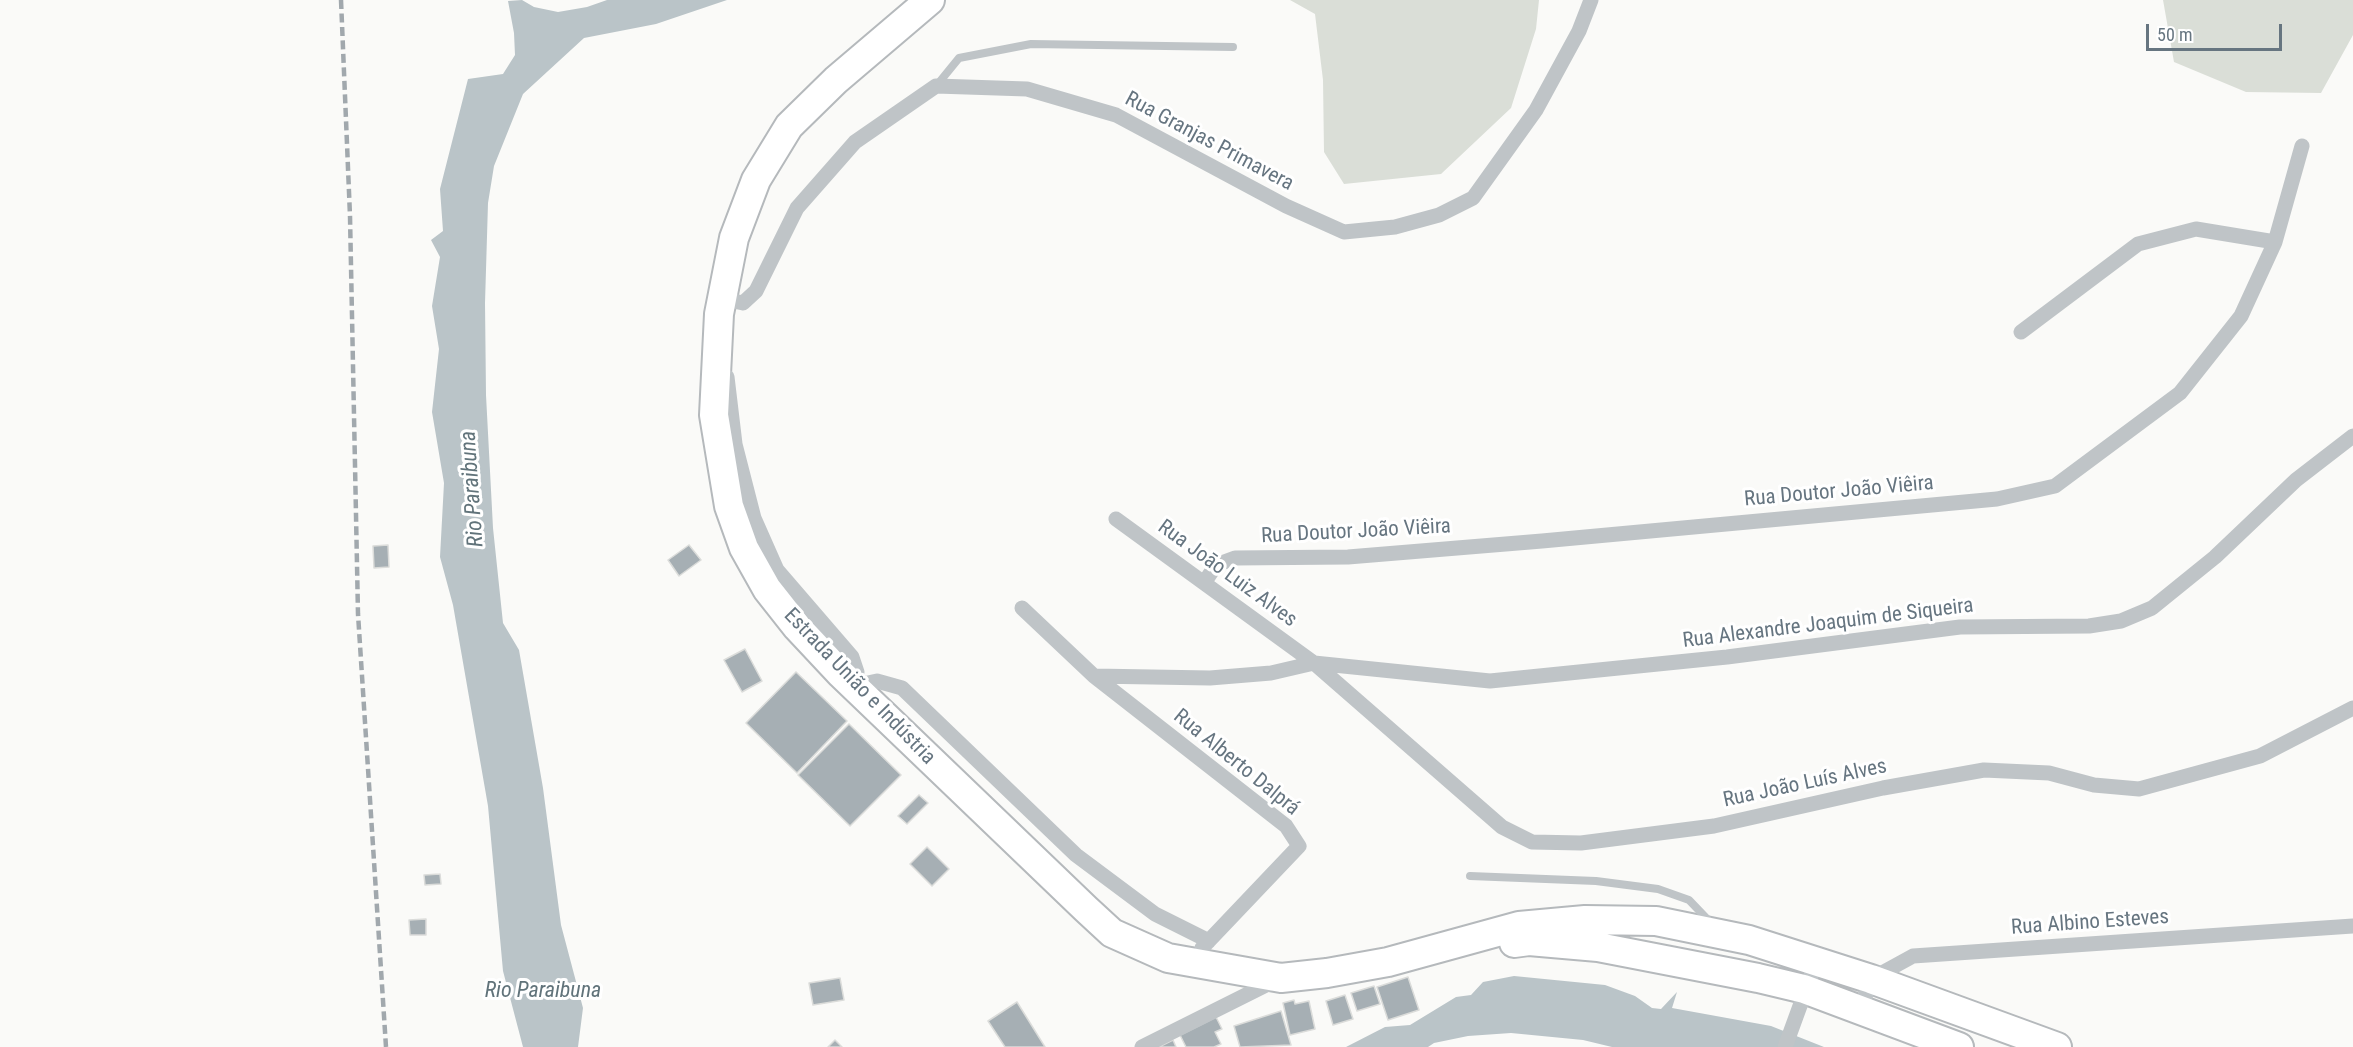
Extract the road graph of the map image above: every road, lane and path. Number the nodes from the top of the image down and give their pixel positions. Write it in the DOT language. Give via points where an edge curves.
graph roads {
  1 [pos="930,0"];
  2 [pos="1591,0"];
  3 [pos="1233,47"];
  4 [pos="936,86"];
  5 [pos="2302,146"];
  6 [pos="2275,242"];
  7 [pos="720,304"];
  8 [pos="2020,332"];
  9 [pos="2353,436"];
  10 [pos="1116,519"];
  11 [pos="1204,583"];
  12 [pos="1022,608"];
  13 [pos="1314,663"];
  14 [pos="1094,676"];
  15 [pos="854,686"];
  16 [pos="2353,708"];
  17 [pos="1470,876"];
  18 [pos="2353,926"];
  19 [pos="1722,935"];
  20 [pos="1209,941"];
  21 [pos="1417,953"];
  22 [pos="1816,962"];
  23 [pos="1187,963"];
  24 [pos="1281,978"];
  25 [pos="1871,979"];
  26 [pos="1804,989"];
  27 [pos="1860,1012"];
  28 [pos="1142,1047"];
  29 [pos="1785,1047"];
  30 [pos="1959,1047"];
  31 [pos="2058,1047"];
  1 -- 7 [label="highway, Estrada União e Indústria" via="789,126 756,180 735,238"];
  2 -- 4 [label="street, Rua Granjas Primavera" via="1579,31 1536,110 1473,198 1439,215 1395,227 1344,232 1286,206 1116,115 1027,89"];
  3 -- 4 [label="lane" via="1031,44 959,58"];
  4 -- 7 [label="street" via="855,142 797,208 756,291 744,303 729,300"];
  5 -- 6 [label="street, Rua Doutor João Viêira"];
  6 -- 8 [label="street" via="2196,229 2138,244"];
  6 -- 11 [label="street, Rua Doutor João Viêira" via="2241,316 2180,393 2055,486 1997,499 1542,541 1348,557 1235,558 1216,565"];
  7 -- 15 [label="highway, Estrada União e Indústria" via="714,415 729,507 744,548 767,589 795,608"];
  9 -- 13 [label="street, Rua Alexandre Joaquim de Siqueira" via="2296,480 2152,608 2121,621 2089,626 1960,627 1727,657 1490,681"];
  10 -- 11 [label="street, Rua Joāo Luiz Alves"];
  11 -- 13 [label="street, Rua Joāo Luiz Alves"];
  12 -- 14 [label="street, Rua Alberto Dalprá"];
  13 -- 14 [label="street" via="1271,673 1210,678"];
  13 -- 16 [label="street, Rua João Luís Alves" via="1502,827 1532,842 1581,843 1714,825 1984,770 2049,773 2094,785 2139,789 2259,756"];
  14 -- 20 [label="street, Rua Alberto Dalprá" via="1286,826 1299,846"];
  15 -- 20 [label="street" via="877,681 902,688 1076,855 1155,914"];
  15 -- 23 [label="highway, Estrada União e Indústria" via="1112,933"];
  17 -- 19 [label="lane" via="1596,881 1658,889 1689,900"];
  18 -- 25 [label="street, Rua Albino Esteves" via="1913,956"];
  19 -- 21 [label="highway" via="1656,921 1585,920 1520,926"];
  19 -- 22 [label="highway"];
  20 -- 23 [label="street, Rua Alberto Dalprá"];
  21 -- 24 [label="highway, Estrada União e Indústria" via="1388,962"];
  21 -- 26 [label="highway" via="1529,941 1598,947"];
  22 -- 25 [label="highway"];
  22 -- 26 [label="street"];
  23 -- 24 [label="highway, Estrada União e Indústria"];
  24 -- 28 [label="street"];
  25 -- 27 [label="street"];
  25 -- 31 [label="highway"];
  26 -- 27 [label="highway"];
  26 -- 29 [label="street"];
  27 -- 30 [label="highway"];
}
